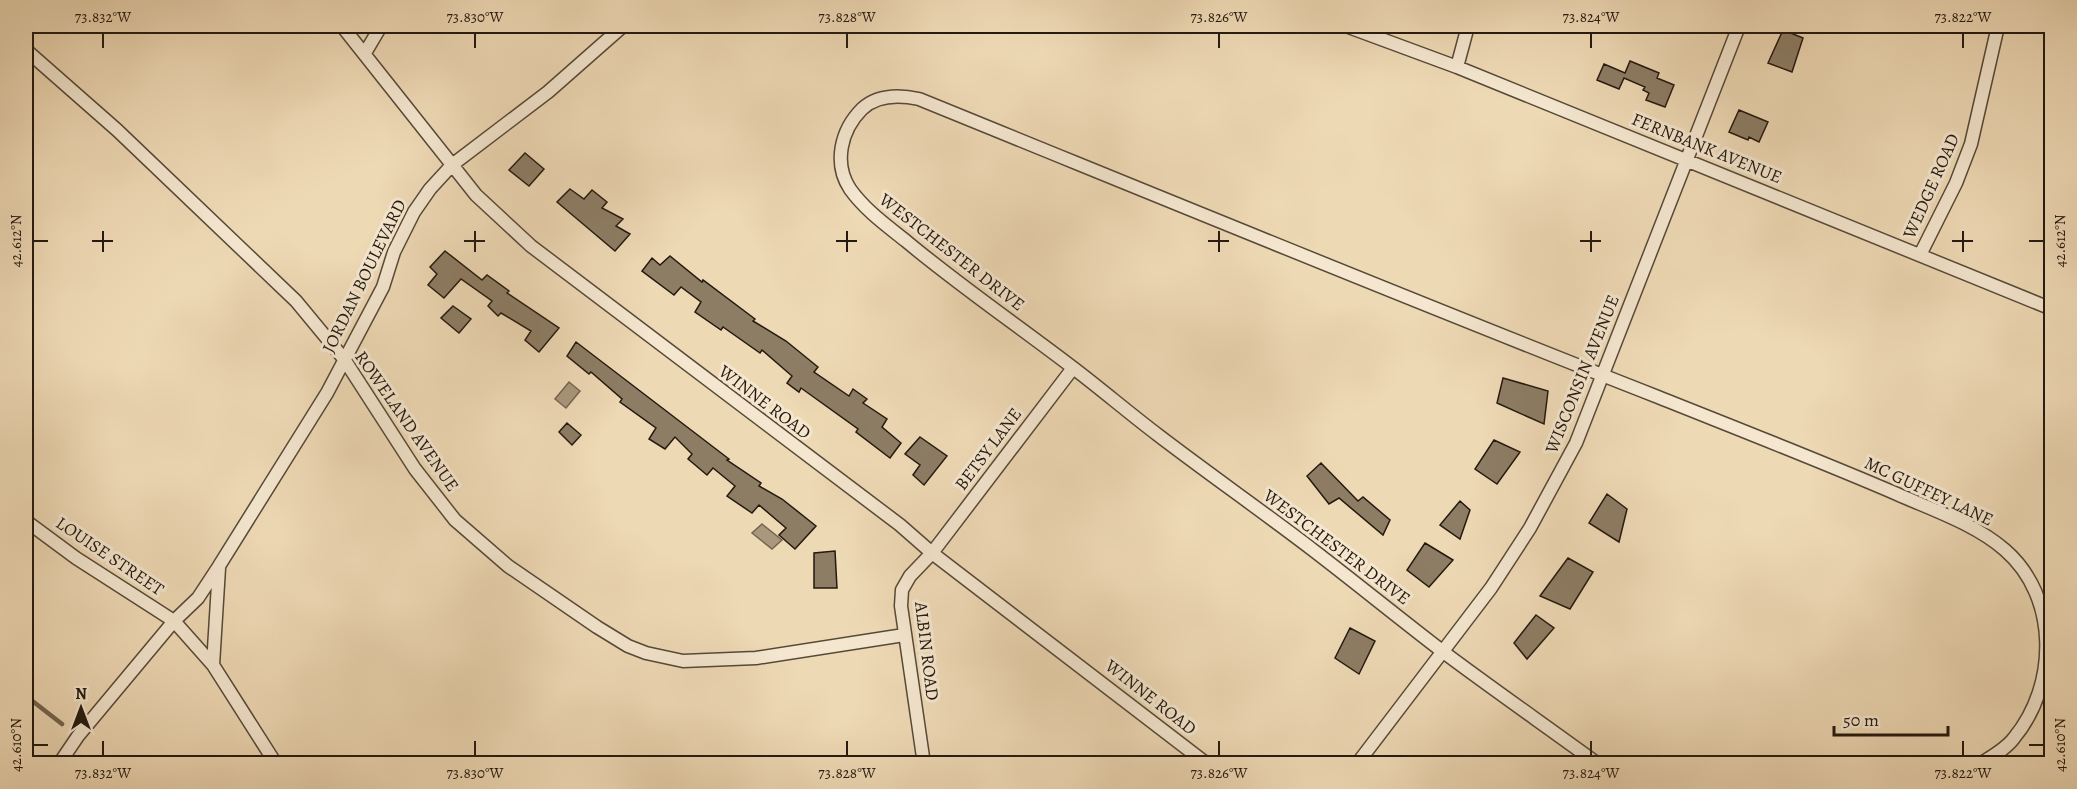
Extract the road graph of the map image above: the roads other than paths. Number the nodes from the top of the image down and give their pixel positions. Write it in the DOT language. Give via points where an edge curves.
graph roads {
  1 [pos="342,26"];
  2 [pos="381,26"];
  3 [pos="623,26"];
  4 [pos="1346,26"];
  5 [pos="1468,26"];
  6 [pos="1740,26"];
  7 [pos="1998,26"];
  8 [pos="26,50"];
  9 [pos="364,53"];
  10 [pos="1457,67"];
  11 [pos="1687,159"];
  12 [pos="452,165"];
  13 [pos="1920,255"];
  14 [pos="2052,309"];
  15 [pos="344,359"];
  16 [pos="1073,368"];
  17 [pos="1602,376"];
  18 [pos="26,521"];
  19 [pos="932,553"];
  20 [pos="219,566"];
  21 [pos="174,621"];
  22 [pos="904,635"];
  23 [pos="1443,651"];
  24 [pos="213,665"];
  25 [pos="59,764"];
  26 [pos="276,764"];
  27 [pos="924,764"];
  28 [pos="1207,764"];
  29 [pos="1357,764"];
  30 [pos="1598,764"];
  31 [pos="1980,764"];
  1 -- 9 [label="street, WINNE ROAD"];
  2 -- 9 [label="street"];
  3 -- 12 [label="street, JORDAN BOULEVARD" via="548,92"];
  4 -- 10 [label="street, FERNBANK AVENUE"];
  5 -- 10 [label="street"];
  6 -- 11 [label="street, WISCONSIN AVENUE"];
  7 -- 13 [label="street, WEDGE ROAD" via="1971,144"];
  8 -- 15 [label="street, ROWELAND AVENUE" via="117,130 287,292"];
  9 -- 12 [label="street, WINNE ROAD"];
  10 -- 11 [label="street, FERNBANK AVENUE"];
  11 -- 13 [label="street, FERNBANK AVENUE"];
  11 -- 17 [label="street, WISCONSIN AVENUE"];
  12 -- 15 [label="street, JORDAN BOULEVARD" via="414,212 394,252 383,287"];
  12 -- 19 [label="street, WINNE ROAD" via="476,195 531,246"];
  13 -- 14 [label="street, FERNBANK AVENUE"];
  15 -- 20 [label="street, JORDAN BOULEVARD" via="327,393"];
  15 -- 22 [label="street, ROWELAND AVENUE" via="415,470 456,520 508,566 628,646 683,661 756,658"];
  16 -- 17 [label="street, WESTCHESTER DRIVE" via="927,259 856,197 844,178 840,154 848,127 863,108 890,97 919,99"];
  16 -- 19 [label="street, BETSY LANE"];
  16 -- 23 [label="street, WESTCHESTER DRIVE"];
  17 -- 23 [label="street, WISCONSIN AVENUE" via="1576,443 1530,528"];
  17 -- 31 [label="street, MC GUFFEY LANE" via="1836,467 1944,514 1986,536 2012,557 2025,571 2039,598 2046,659 2041,688 2030,715 2012,741"];
  18 -- 21 [label="street, LOUISE STREET"];
  19 -- 22 [label="street, ALBIN ROAD" via="902,590"];
  19 -- 28 [label="street, WINNE ROAD"];
  20 -- 21 [label="street, JORDAN BOULEVARD" via="198,598"];
  20 -- 24 [label="street, JORDAN BOULEVARD"];
  21 -- 24 [label="street"];
  21 -- 25 [label="street, JORDAN BOULEVARD"];
  22 -- 27 [label="street, ALBIN ROAD"];
  23 -- 29 [label="street, WISCONSIN AVENUE"];
  23 -- 30 [label="street, WESTCHESTER DRIVE"];
  24 -- 26 [label="street"];
}
